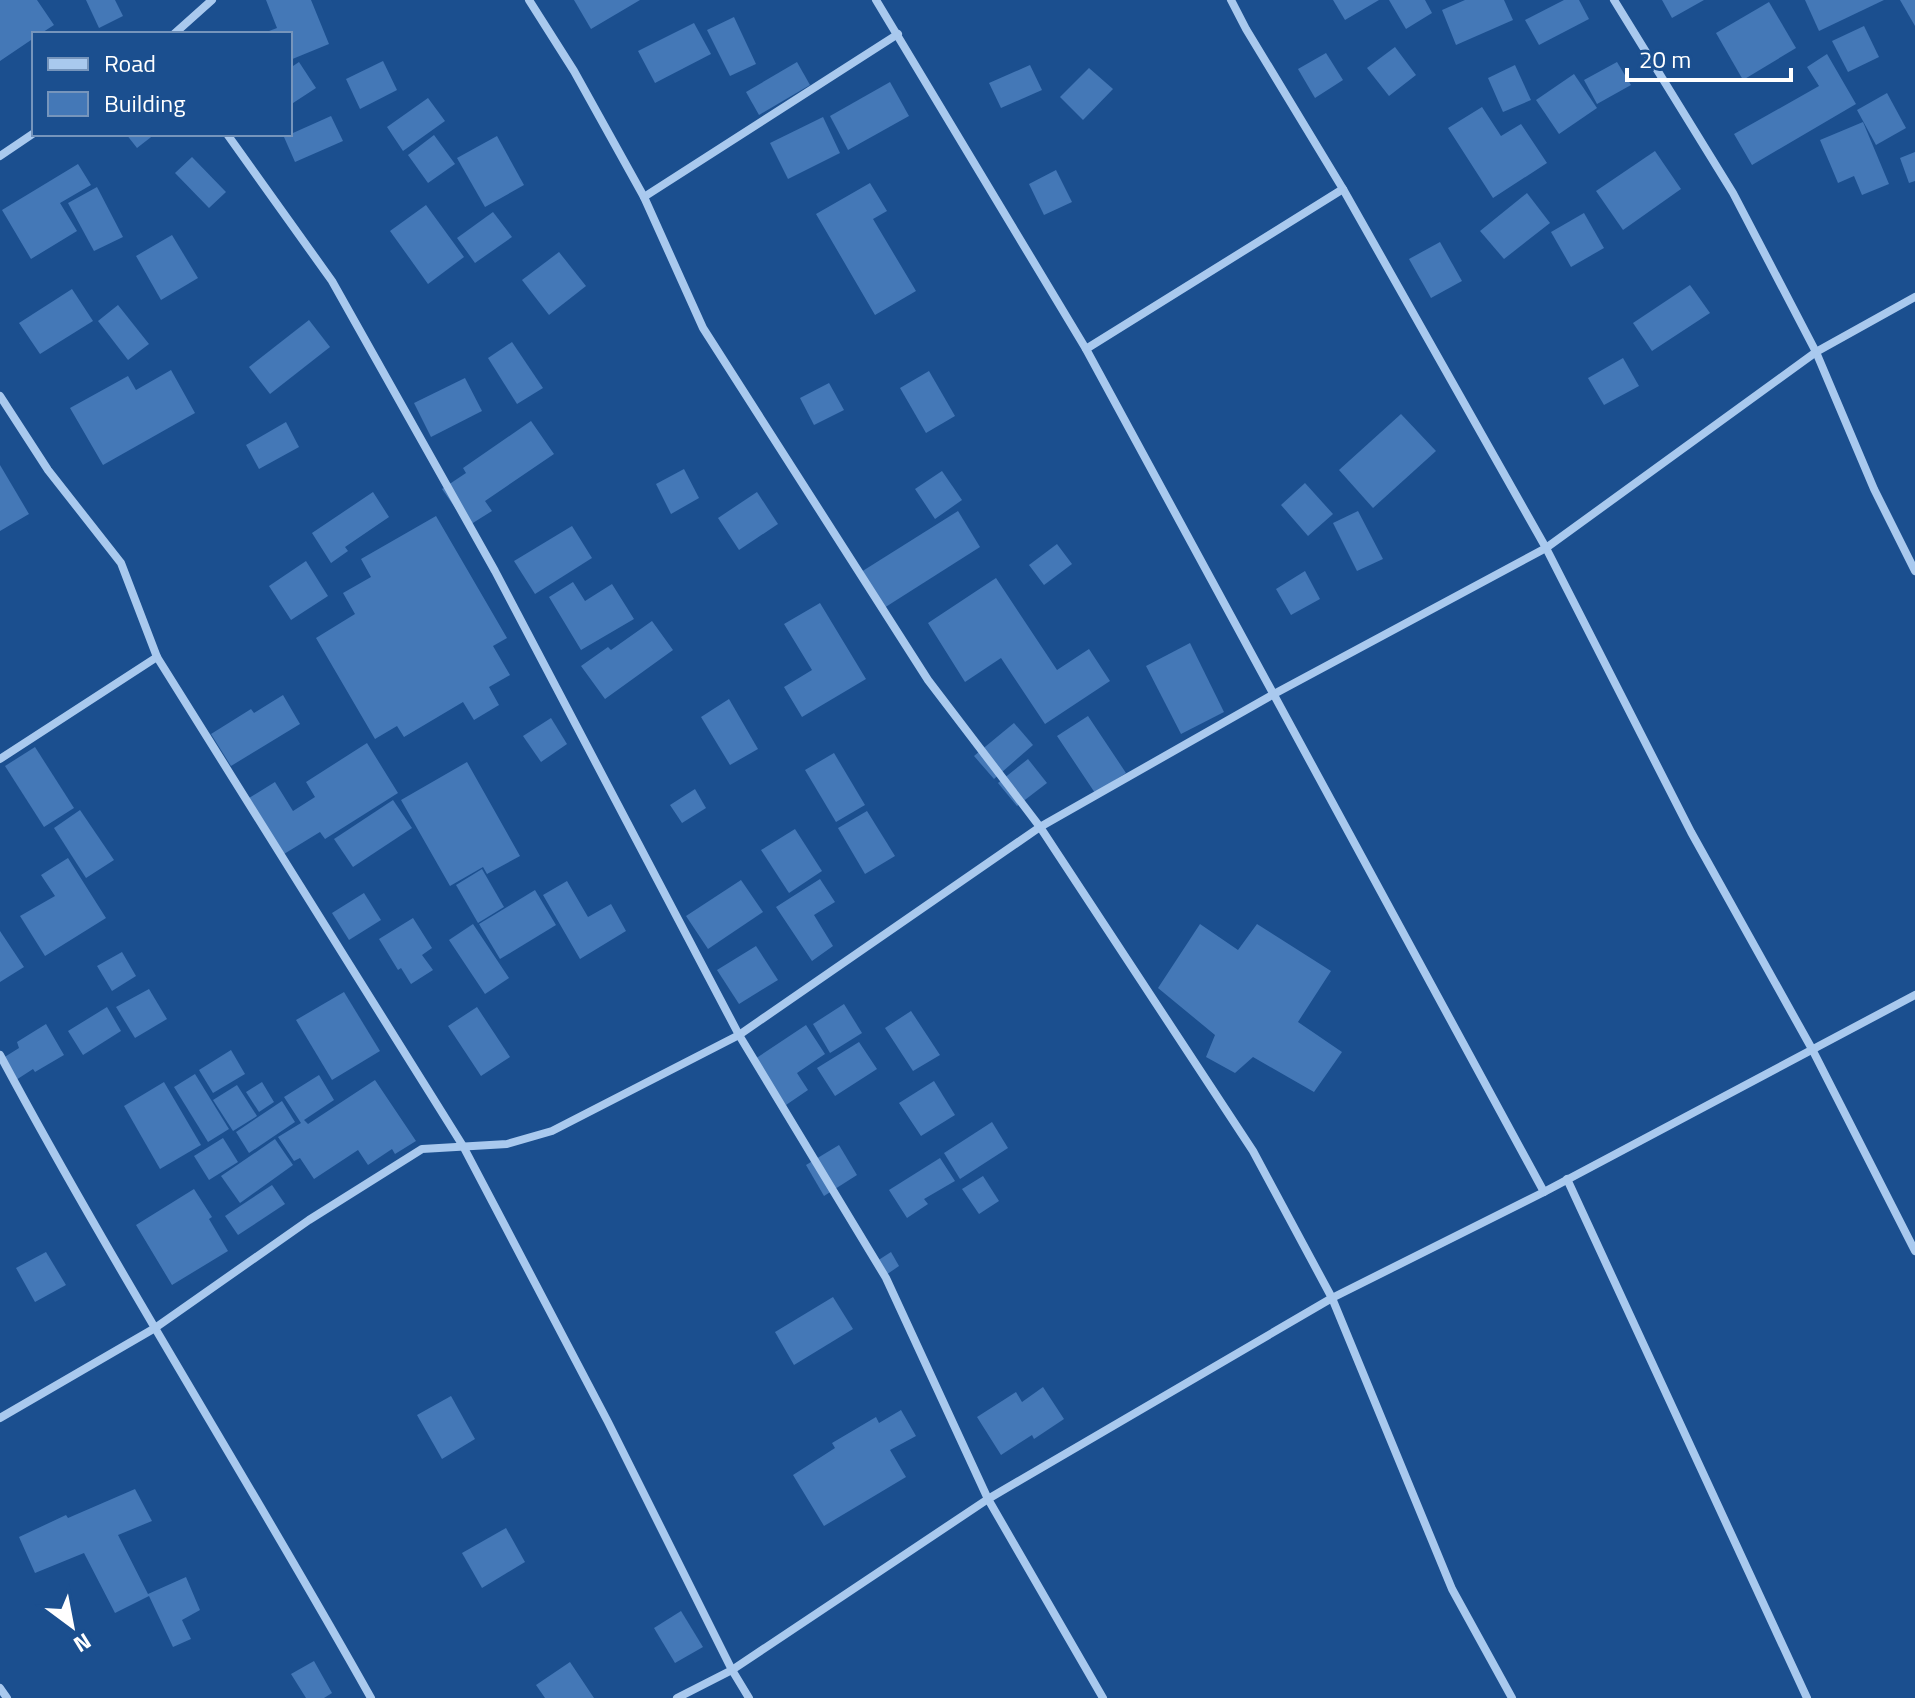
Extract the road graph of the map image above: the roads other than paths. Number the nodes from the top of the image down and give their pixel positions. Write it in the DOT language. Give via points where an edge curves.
graph roads {
  1 [pos="212,0"];
  2 [pos="529,0"];
  3 [pos="876,0"];
  4 [pos="1231,0"];
  5 [pos="1614,0"];
  6 [pos="176,32"];
  7 [pos="898,34"];
  8 [pos="32,134"];
  9 [pos="228,136"];
  10 [pos="0,156"];
  11 [pos="1343,189"];
  12 [pos="644,197"];
  13 [pos="1915,297"];
  14 [pos="1086,349"];
  15 [pos="1816,352"];
  16 [pos="0,396"];
  17 [pos="1546,548"];
  18 [pos="1915,571"];
  19 [pos="157,657"];
  20 [pos="1274,694"];
  21 [pos="0,759"];
  22 [pos="1040,827"];
  23 [pos="1915,995"];
  24 [pos="739,1035"];
  25 [pos="1812,1049"];
  26 [pos="0,1055"];
  27 [pos="463,1146"];
  28 [pos="1567,1179"];
  29 [pos="1544,1192"];
  30 [pos="1915,1251"];
  31 [pos="1332,1298"];
  32 [pos="155,1328"];
  33 [pos="0,1418"];
  34 [pos="988,1499"];
  35 [pos="732,1670"];
  36 [pos="0,1688"];
  37 [pos="7,1698"];
  38 [pos="371,1698"];
  39 [pos="677,1698"];
  40 [pos="749,1698"];
  41 [pos="1103,1698"];
  42 [pos="1512,1698"];
  43 [pos="1807,1698"];
  1 -- 6 [label="street"];
  2 -- 12 [label="street"];
  3 -- 7 [label="street"];
  4 -- 11 [label="street"];
  5 -- 15 [label="street" via="1733,193"];
  7 -- 12 [label="street"];
  7 -- 14 [label="street"];
  8 -- 10 [label="street"];
  9 -- 24 [label="street" via="332,281 495,571"];
  11 -- 14 [label="street"];
  11 -- 17 [label="street"];
  12 -- 22 [label="street" via="703,328 928,680"];
  13 -- 15 [label="street"];
  14 -- 20 [label="street"];
  15 -- 17 [label="street"];
  15 -- 18 [label="street"];
  16 -- 19 [label="street" via="48,470 121,563"];
  17 -- 20 [label="street"];
  17 -- 25 [label="street" via="1691,832"];
  19 -- 21 [label="street"];
  19 -- 27 [label="street"];
  20 -- 22 [label="street"];
  20 -- 29 [label="street"];
  22 -- 24 [label="street"];
  22 -- 31 [label="street" via="1253,1151"];
  23 -- 25 [label="street"];
  24 -- 27 [label="street" via="552,1131 507,1144"];
  24 -- 34 [label="street" via="886,1278"];
  25 -- 28 [label="street"];
  25 -- 30 [label="street"];
  26 -- 32 [label="street"];
  27 -- 32 [label="street" via="422,1149"];
  27 -- 35 [label="street"];
  28 -- 29 [label="street"];
  28 -- 43 [label="street"];
  29 -- 31 [label="street"];
  31 -- 34 [label="street"];
  31 -- 42 [label="street" via="1452,1589"];
  32 -- 33 [label="street"];
  32 -- 38 [label="street"];
  34 -- 35 [label="street"];
  34 -- 41 [label="street"];
  35 -- 39 [label="street"];
  35 -- 40 [label="street"];
  36 -- 37 [label="street"];
}
